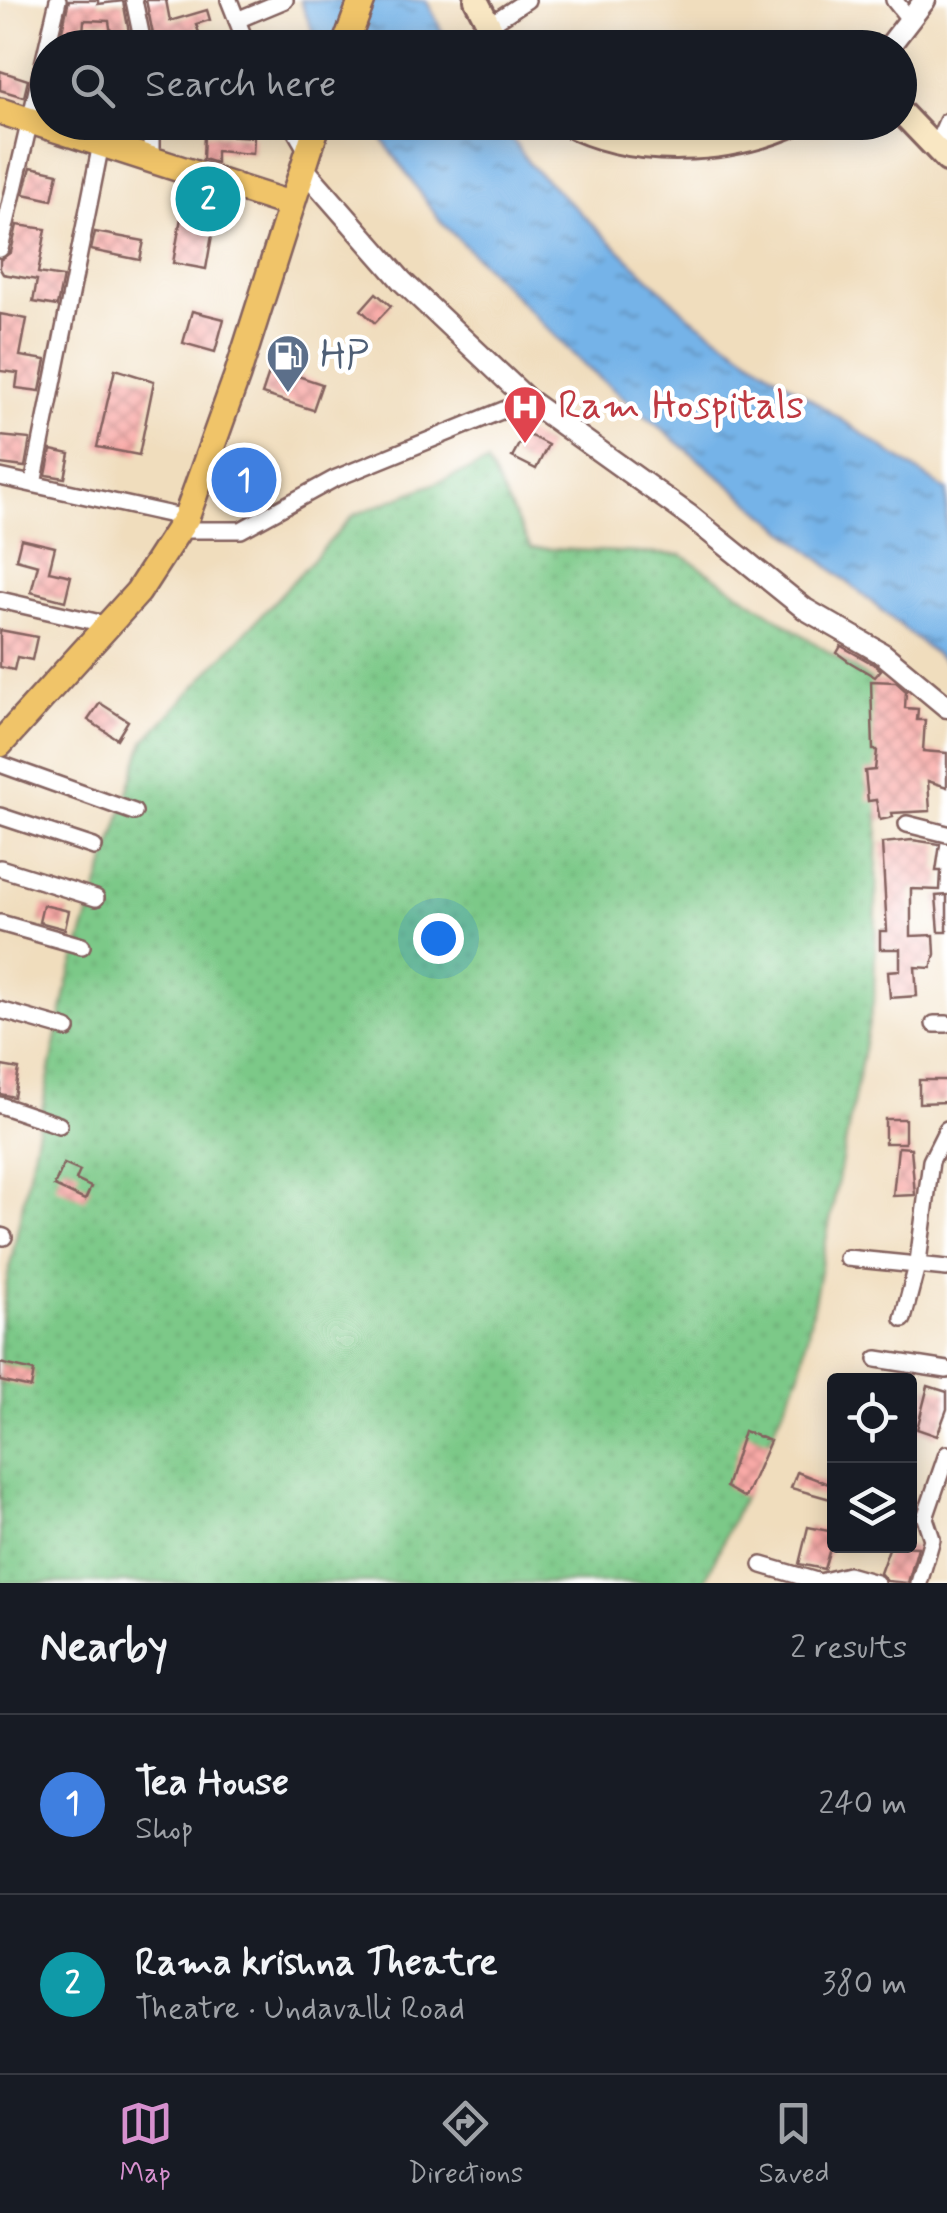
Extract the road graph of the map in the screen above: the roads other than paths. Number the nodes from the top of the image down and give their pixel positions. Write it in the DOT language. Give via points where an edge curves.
graph roads {
  1 [pos="58,0"];
  2 [pos="134,0"];
  3 [pos="229,0"];
  4 [pos="286,0"];
  5 [pos="362,0"];
  6 [pos="476,0"];
  7 [pos="527,0"];
  8 [pos="894,0"];
  9 [pos="925,0"];
  10 [pos="236,20"];
  11 [pos="910,20"];
  12 [pos="489,24"];
  13 [pos="50,30"];
  14 [pos="140,30"];
  15 [pos="240,30"];
  16 [pos="351,30"];
  17 [pos="492,30"];
  18 [pos="902,30"];
  19 [pos="0,111"];
  20 [pos="30,112"];
  21 [pos="28,120"];
  22 [pos="947,121"];
  23 [pos="917,129"];
  24 [pos="89,140"];
  25 [pos="151,140"];
  26 [pos="297,140"];
  27 [pos="312,140"];
  28 [pos="621,140"];
  29 [pos="745,140"];
  30 [pos="101,144"];
  31 [pos="941,154"];
  32 [pos="150,160"];
  33 [pos="306,161"];
  34 [pos="289,204"];
  35 [pos="0,249"];
  36 [pos="528,400"];
  37 [pos="0,477"];
  38 [pos="33,484"];
  39 [pos="183,524"];
  40 [pos="0,600"];
  41 [pos="109,625"];
  42 [pos="947,706"];
  43 [pos="0,744"];
  44 [pos="0,764"];
  45 [pos="134,812"];
  46 [pos="0,816"];
  47 [pos="907,824"];
  48 [pos="947,834"];
  49 [pos="94,847"];
  50 [pos="0,868"];
  51 [pos="96,898"];
  52 [pos="0,922"];
  53 [pos="82,946"];
  54 [pos="0,1010"];
  55 [pos="66,1029"];
  56 [pos="0,1106"];
  57 [pos="59,1125"];
  58 [pos="947,1129"];
  59 [pos="847,1258"];
  60 [pos="918,1262"];
  61 [pos="947,1268"];
  62 [pos="903,1318"];
  63 [pos="877,1358"];
  64 [pos="947,1370"];
  65 [pos="947,1454"];
  66 [pos="942,1479"];
  67 [pos="939,1540"];
  68 [pos="762,1566"];
  69 [pos="876,1583"];
  70 [pos="920,1583"];
  1 -- 13 [label="street"];
  2 -- 14 [label="street"];
  3 -- 10 [label="street"];
  4 -- 10 [label="street"];
  5 -- 16 [label="main road"];
  6 -- 12 [label="main road"];
  7 -- 12 [label="street"];
  8 -- 11 [label="street"];
  9 -- 11 [label="street"];
  10 -- 15 [label="street"];
  11 -- 18 [label="street"];
  12 -- 17 [label="main road"];
  19 -- 21 [label="main road"];
  20 -- 21 [label="street"];
  21 -- 35 [label="street"];
  22 -- 31 [label="street"];
  23 -- 31 [label="main road"];
  24 -- 30 [label="main road"];
  25 -- 32 [label="street"];
  26 -- 33 [label="street"];
  27 -- 33 [label="main road"];
  28 -- 29 [label="main road" via="711,147"];
  30 -- 32 [label="main road"];
  30 -- 38 [label="street"];
  32 -- 34 [label="main road"];
  33 -- 34 [label="main road"];
  33 -- 36 [label="street" via="402,281"];
  34 -- 39 [label="main road"];
  36 -- 39 [label="street" via="323,484 241,530"];
  36 -- 42 [label="street"];
  37 -- 38 [label="street"];
  38 -- 39 [label="street"];
  39 -- 41 [label="main road"];
  40 -- 41 [label="street"];
  41 -- 43 [label="main road"];
  44 -- 45 [label="street"];
  46 -- 49 [label="street"];
  47 -- 48 [label="street"];
  50 -- 51 [label="street"];
  52 -- 53 [label="street"];
  54 -- 55 [label="street"];
  56 -- 57 [label="street"];
  58 -- 60 [label="street" via="931,1161"];
  59 -- 60 [label="street"];
  60 -- 61 [label="street"];
  60 -- 62 [label="street"];
  63 -- 64 [label="street"];
  65 -- 66 [label="street"];
  66 -- 67 [label="street" via="925,1518"];
  67 -- 70 [label="street"];
  68 -- 69 [label="street" via="820,1582 848,1575"];
}
